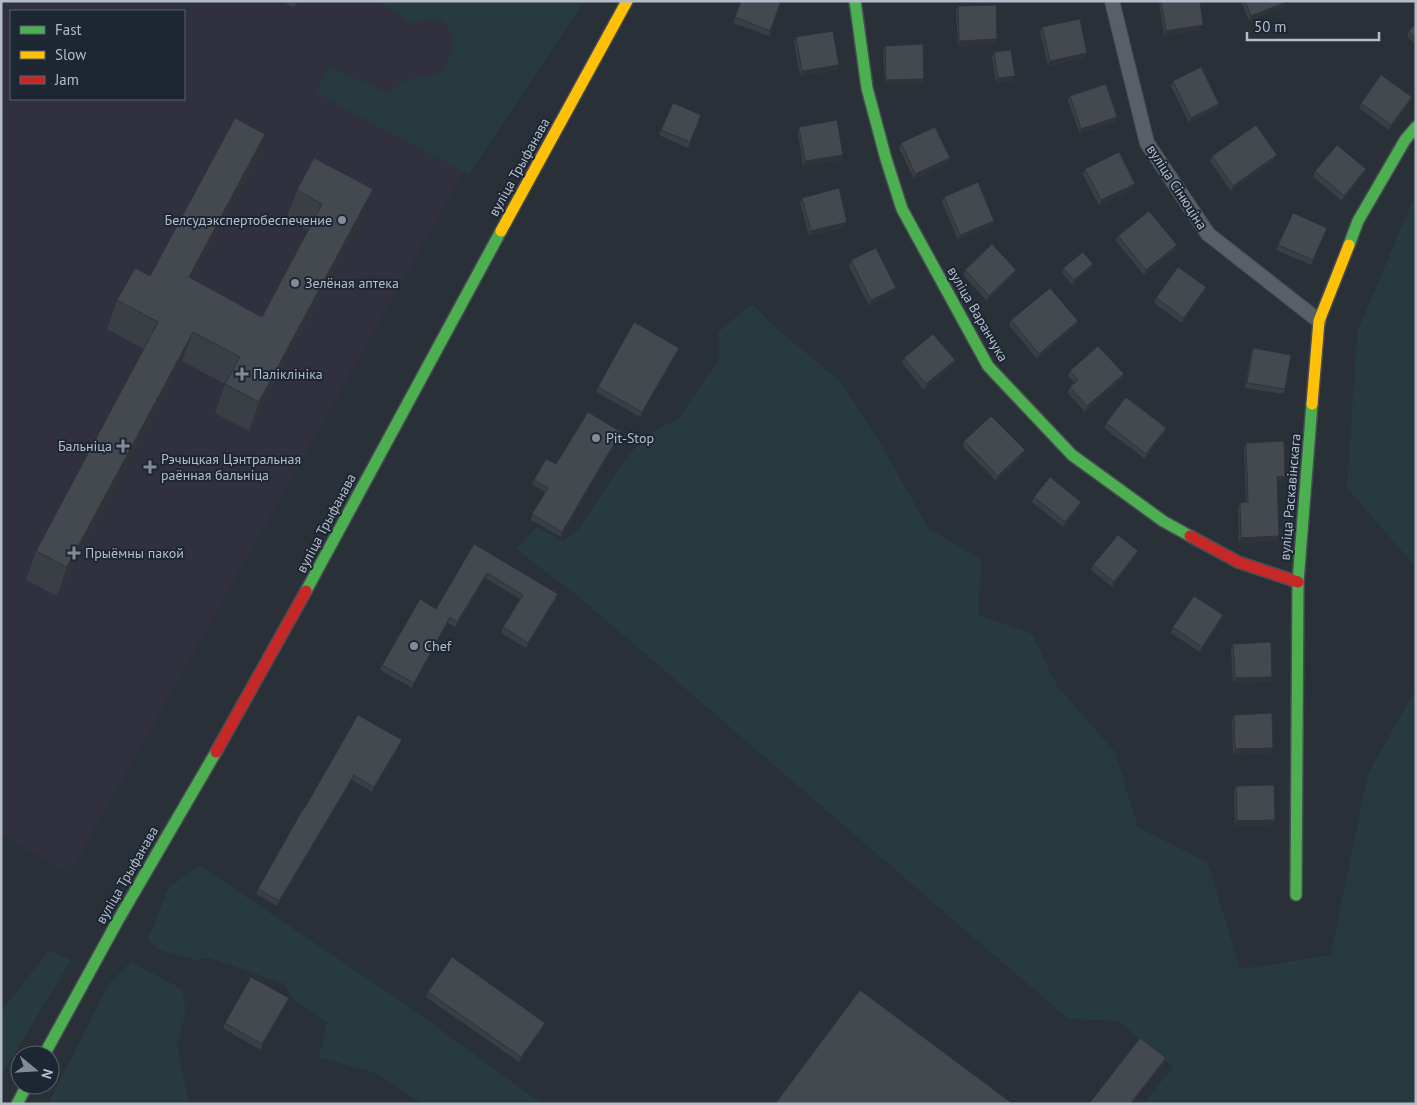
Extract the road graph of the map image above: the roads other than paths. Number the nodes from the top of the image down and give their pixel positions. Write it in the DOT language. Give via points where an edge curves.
graph roads {
  1 [pos="627,1"];
  2 [pos="855,1"];
  3 [pos="1112,1"];
  4 [pos="1416,126"];
  5 [pos="1320,321"];
  6 [pos="1298,582"];
  7 [pos="1296,895"];
  8 [pos="49,1045"];
  1 -- 8 [label="street, вуліца Трыфанава" via="254,686"];
  2 -- 6 [label="street, вуліца Варанчука" via="867,88 902,209 988,366 1072,455 1163,521 1238,562"];
  3 -- 5 [label="street, вуліца Сінюціна" via="1147,143 1208,234"];
  4 -- 5 [label="street, вуліца Раскавінскага" via="1358,221"];
  5 -- 6 [label="street, вуліца Раскавінскага"];
  6 -- 7 [label="street, вуліца Раскавінскага"];
}
